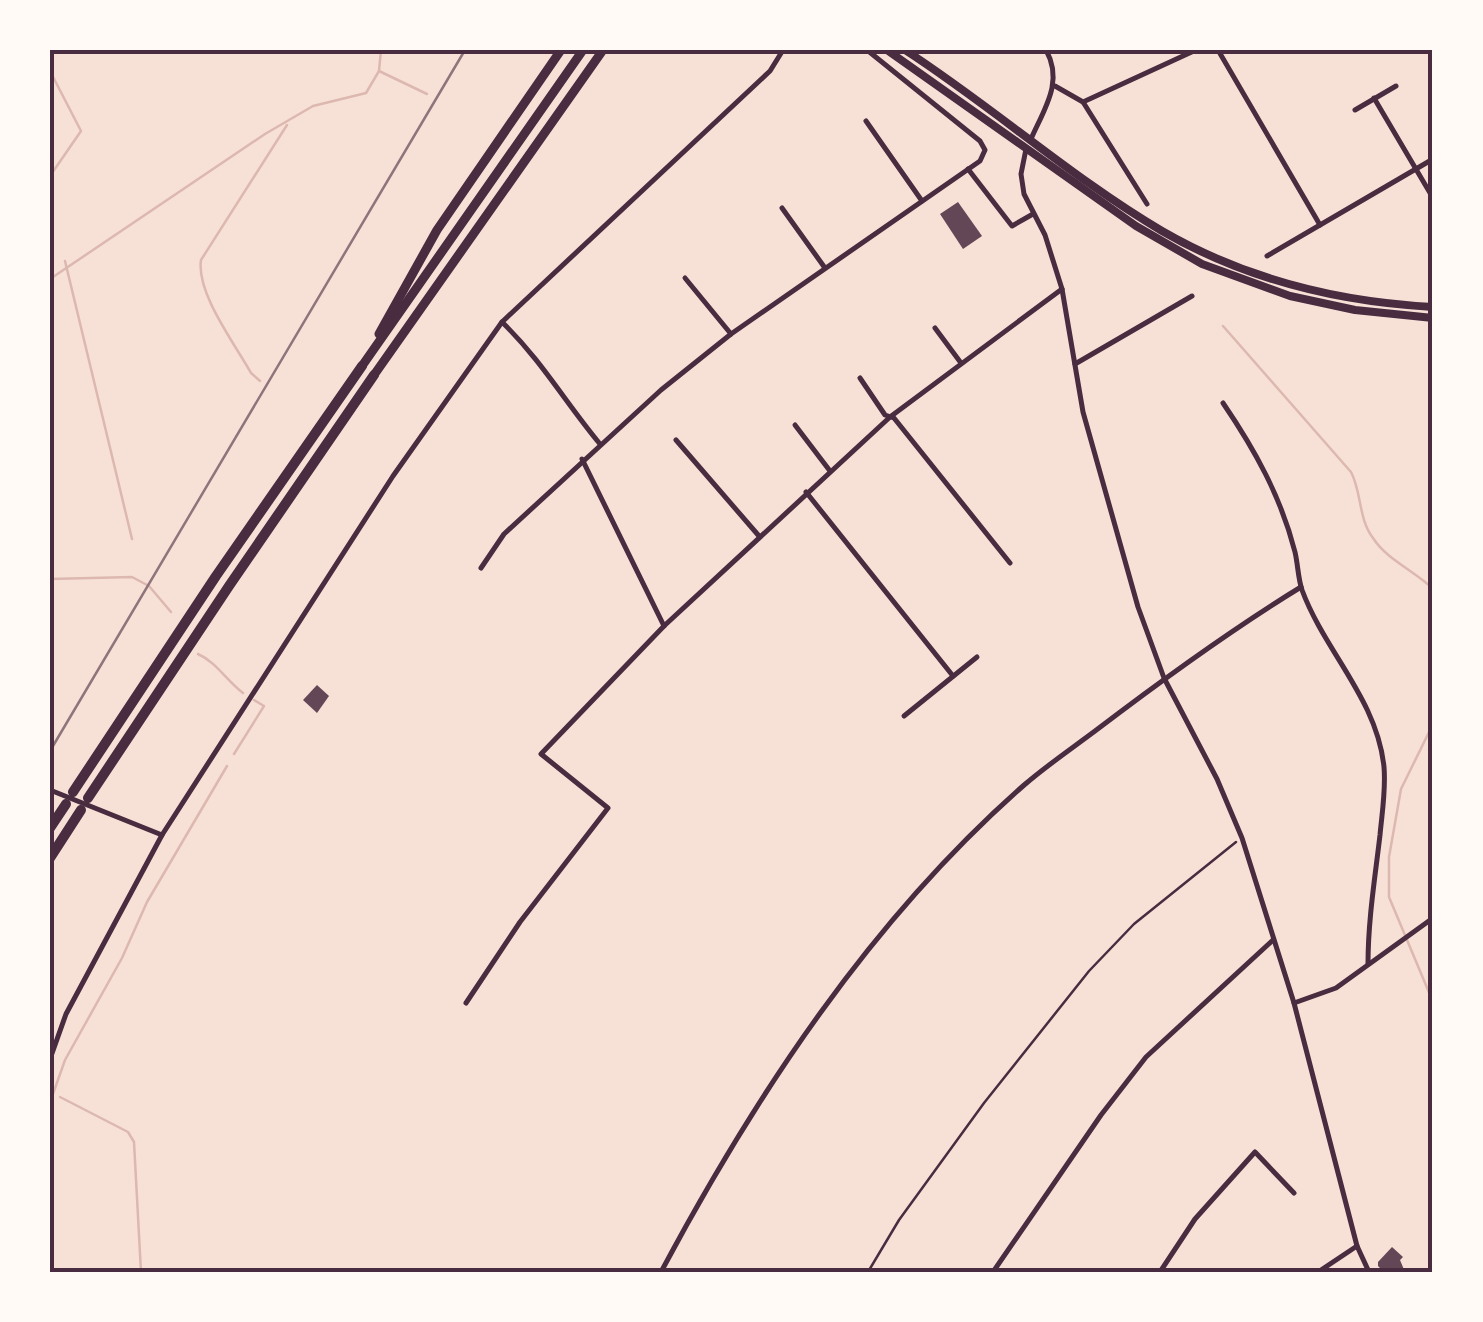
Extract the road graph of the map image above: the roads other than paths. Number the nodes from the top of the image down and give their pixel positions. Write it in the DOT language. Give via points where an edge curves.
graph roads {
  1 [pos="561,50"];
  2 [pos="584,50"];
  3 [pos="603,50"];
  4 [pos="783,50"];
  5 [pos="867,50"];
  6 [pos="890,50"];
  7 [pos="905,50"];
  8 [pos="1046,50"];
  9 [pos="1196,50"];
  10 [pos="1218,50"];
  11 [pos="1055,86"];
  12 [pos="1396,86"];
  13 [pos="1374,98"];
  14 [pos="1083,102"];
  15 [pos="1355,110"];
  16 [pos="866,121"];
  17 [pos="1031,139"];
  18 [pos="1026,149"];
  19 [pos="1433,159"];
  20 [pos="1417,169"];
  21 [pos="968,170"];
  22 [pos="1433,198"];
  23 [pos="922,201"];
  24 [pos="1146,204"];
  25 [pos="782,208"];
  26 [pos="1033,214"];
  27 [pos="1320,225"];
  28 [pos="1268,256"];
  29 [pos="825,268"];
  30 [pos="686,278"];
  31 [pos="1062,289"];
  32 [pos="1192,296"];
  33 [pos="1432,306"];
  34 [pos="1433,321"];
  35 [pos="502,322"];
  36 [pos="935,328"];
  37 [pos="731,334"];
  38 [pos="961,362"];
  39 [pos="1075,364"];
  40 [pos="362,366"];
  41 [pos="374,375"];
  42 [pos="860,378"];
  43 [pos="1222,403"];
  44 [pos="890,416"];
  45 [pos="795,425"];
  46 [pos="676,440"];
  47 [pos="600,444"];
  48 [pos="582,459"];
  49 [pos="830,471"];
  50 [pos="806,492"];
  51 [pos="760,537"];
  52 [pos="1010,563"];
  53 [pos="481,568"];
  54 [pos="1300,587"];
  55 [pos="664,626"];
  56 [pos="977,657"];
  57 [pos="953,676"];
  58 [pos="1164,678"];
  59 [pos="904,716"];
  60 [pos="50,790"];
  61 [pos="74,792"];
  62 [pos="88,798"];
  63 [pos="66,804"];
  64 [pos="81,810"];
  65 [pos="50,828"];
  66 [pos="162,835"];
  67 [pos="50,858"];
  68 [pos="1433,918"];
  69 [pos="1274,939"];
  70 [pos="1368,964"];
  71 [pos="466,1003"];
  72 [pos="1294,1003"];
  73 [pos="50,1059"];
  74 [pos="1294,1193"];
  75 [pos="1358,1246"];
  76 [pos="662,1272"];
  77 [pos="993,1272"];
  78 [pos="1160,1272"];
  79 [pos="1318,1272"];
  80 [pos="1369,1272"];
  1 -- 40 [label="highway" via="437,230"];
  2 -- 40 [label="highway"];
  3 -- 41 [label="highway"];
  4 -- 35 [label="street" via="770,70"];
  5 -- 21 [label="street" via="980,141 984,154"];
  6 -- 18 [label="main road"];
  7 -- 17 [label="main road"];
  8 -- 11 [label="street"];
  9 -- 14 [label="street"];
  10 -- 27 [label="street"];
  11 -- 14 [label="street"];
  11 -- 17 [label="street"];
  12 -- 13 [label="street"];
  13 -- 15 [label="street"];
  13 -- 20 [label="street"];
  14 -- 24 [label="street"];
  16 -- 23 [label="street"];
  17 -- 18 [label="street"];
  17 -- 33 [label="main road" via="1133,212 1207,254 1293,286"];
  18 -- 26 [label="street" via="1021,174"];
  18 -- 34 [label="main road" via="1202,264 1290,296"];
  19 -- 20 [label="street"];
  20 -- 22 [label="street"];
  20 -- 27 [label="street"];
  21 -- 23 [label="street"];
  21 -- 26 [label="street" via="1012,226"];
  23 -- 29 [label="street"];
  25 -- 29 [label="street"];
  26 -- 31 [label="street"];
  27 -- 28 [label="street"];
  29 -- 37 [label="street"];
  30 -- 37 [label="street"];
  31 -- 38 [label="street"];
  31 -- 39 [label="street"];
  32 -- 39 [label="street"];
  35 -- 47 [label="street" via="533,352"];
  35 -- 66 [label="street" via="393,476"];
  36 -- 38 [label="street"];
  37 -- 47 [label="street"];
  38 -- 44 [label="street"];
  39 -- 58 [label="street" via="1138,608"];
  40 -- 61 [label="highway"];
  41 -- 62 [label="highway"];
  42 -- 44 [label="street"];
  43 -- 54 [label="street" via="1278,498"];
  44 -- 49 [label="street"];
  44 -- 52 [label="street"];
  45 -- 49 [label="street"];
  46 -- 51 [label="street"];
  47 -- 48 [label="street"];
  48 -- 53 [label="street" via="504,534"];
  48 -- 55 [label="street"];
  49 -- 50 [label="street"];
  50 -- 51 [label="street"];
  50 -- 57 [label="street"];
  51 -- 55 [label="street"];
  54 -- 58 [label="street"];
  54 -- 70 [label="street" via="1378,732 1384,800"];
  55 -- 71 [label="street" via="540,754 608,808"];
  56 -- 57 [label="street"];
  57 -- 59 [label="street"];
  58 -- 69 [label="street" via="1242,838"];
  58 -- 76 [label="street" via="1024,786 887,927 767,1091"];
  60 -- 66 [label="street"];
  63 -- 65 [label="highway"];
  64 -- 67 [label="highway"];
  66 -- 73 [label="street" via="66,1014"];
  68 -- 70 [label="street"];
  69 -- 72 [label="street"];
  69 -- 77 [label="street" via="1146,1057"];
  70 -- 72 [label="street" via="1325,994"];
  72 -- 75 [label="street"];
  74 -- 78 [label="street" via="1255,1152 1195,1219"];
  75 -- 79 [label="street"];
  75 -- 80 [label="street"];
}
